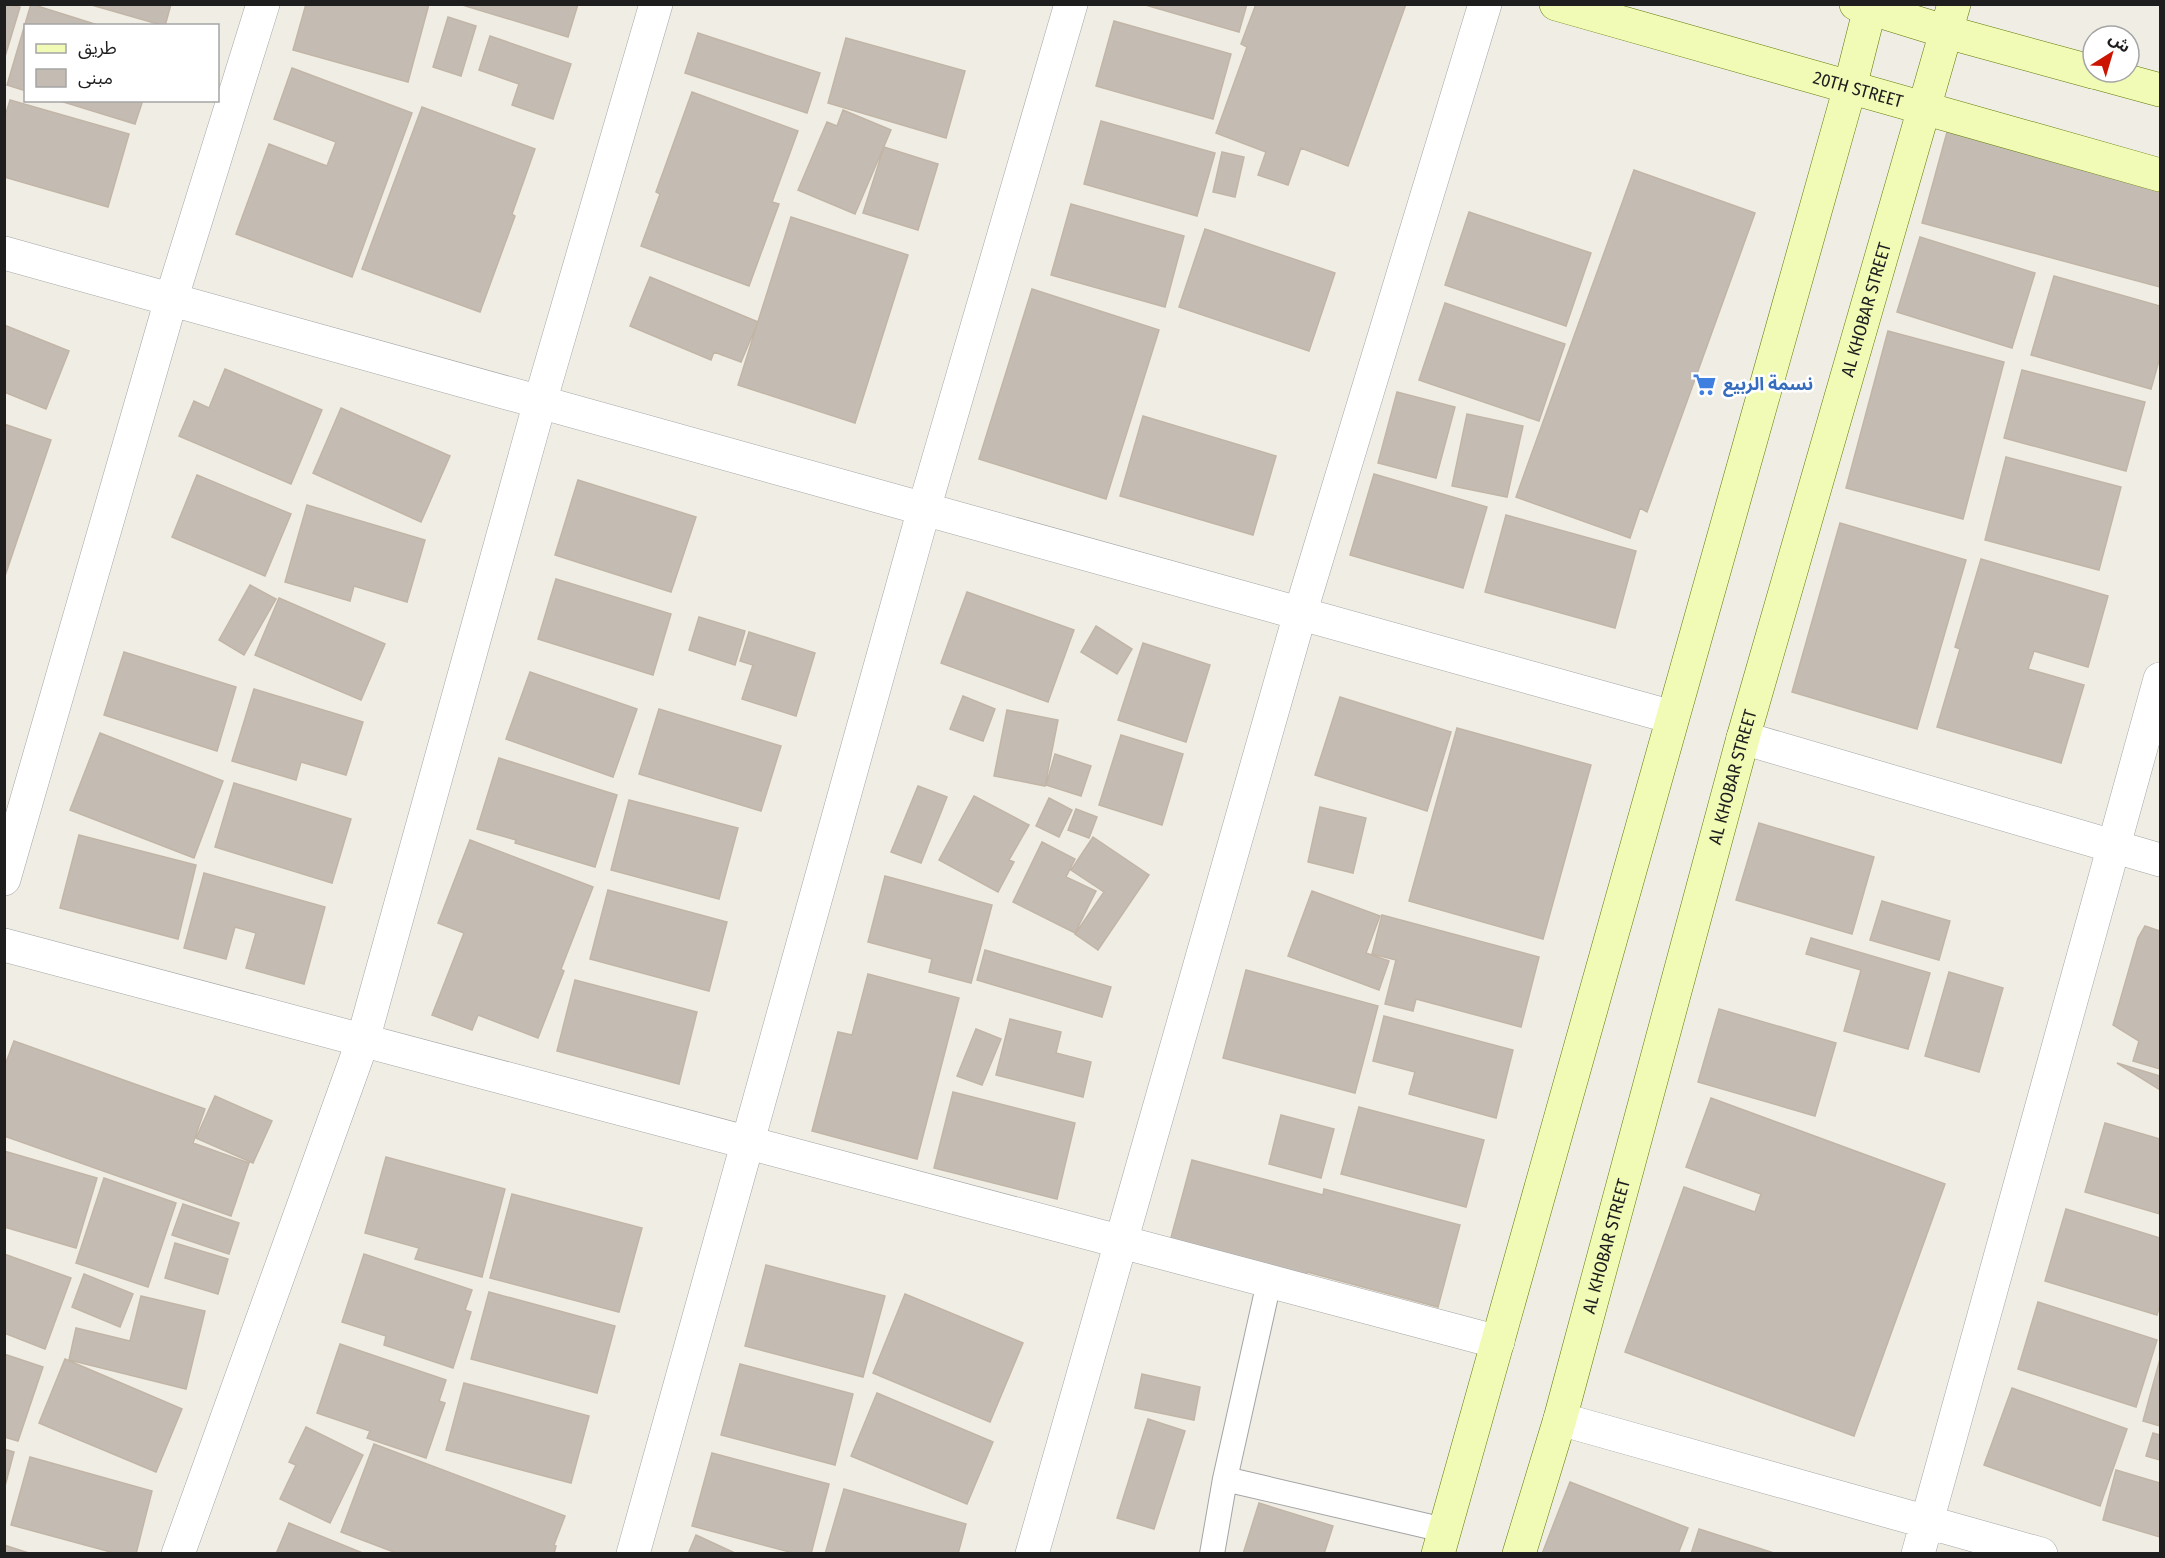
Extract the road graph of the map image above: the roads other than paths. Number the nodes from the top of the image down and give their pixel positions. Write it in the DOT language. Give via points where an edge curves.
graph roads {
  1 [pos="263,4"];
  2 [pos="656,4"];
  3 [pos="1071,4"];
  4 [pos="1485,4"];
  5 [pos="1556,4"];
  6 [pos="1865,6"];
  7 [pos="1950,18"];
  8 [pos="2081,67"];
  9 [pos="2138,84"];
  10 [pos="1850,87"];
  11 [pos="2160,90"];
  12 [pos="1925,109"];
  13 [pos="2160,175"];
  14 [pos="4,253"];
  15 [pos="171,300"];
  16 [pos="540,402"];
  17 [pos="924,508"];
  18 [pos="1300,614"];
  19 [pos="2160,679"];
  20 [pos="1672,717"];
  21 [pos="1743,738"];
  22 [pos="2114,846"];
  23 [pos="2160,860"];
  24 [pos="4,879"];
  25 [pos="4,945"];
  26 [pos="363,1040"];
  27 [pos="747,1143"];
  28 [pos="1121,1242"];
  29 [pos="1269,1282"];
  30 [pos="1498,1342"];
  31 [pos="1560,1419"];
  32 [pos="1225,1479"];
  33 [pos="1927,1521"];
  34 [pos="1441,1542"];
  35 [pos="178,1554"];
  36 [pos="633,1554"];
  37 [pos="1032,1554"];
  38 [pos="1212,1554"];
  39 [pos="1519,1554"];
  40 [pos="1918,1554"];
  41 [pos="2041,1554"];
  1 -- 15 [label="street"];
  2 -- 16 [label="street"];
  3 -- 17 [label="street"];
  4 -- 18 [label="street"];
  5 -- 10 [label="street, 20TH STREET"];
  6 -- 7 [label="street"];
  6 -- 10 [label="street"];
  7 -- 8 [label="street"];
  7 -- 12 [label="street, AL KHOBAR STREET"];
  9 -- 11 [label="street"];
  10 -- 12 [label="street, 20TH STREET"];
  10 -- 20 [label="street"];
  12 -- 13 [label="street, 20TH STREET"];
  12 -- 21 [label="street, AL KHOBAR STREET"];
  14 -- 15 [label="street"];
  15 -- 16 [label="street"];
  15 -- 24 [label="street"];
  16 -- 17 [label="street"];
  16 -- 26 [label="street"];
  17 -- 18 [label="street"];
  17 -- 27 [label="street"];
  18 -- 20 [label="street"];
  18 -- 28 [label="street"];
  19 -- 22 [label="street"];
  20 -- 30 [label="street"];
  21 -- 22 [label="street"];
  21 -- 31 [label="street, AL KHOBAR STREET"];
  22 -- 23 [label="street"];
  22 -- 33 [label="street"];
  25 -- 26 [label="street"];
  26 -- 27 [label="street"];
  26 -- 35 [label="street"];
  27 -- 28 [label="street"];
  27 -- 36 [label="street"];
  28 -- 29 [label="street"];
  28 -- 37 [label="street"];
  29 -- 30 [label="street"];
  29 -- 32 [label="lane"];
  30 -- 34 [label="street"];
  31 -- 33 [label="street"];
  31 -- 39 [label="street, AL KHOBAR STREET"];
  32 -- 34 [label="lane"];
  32 -- 38 [label="lane"];
  33 -- 40 [label="street"];
  33 -- 41 [label="street"];
}
